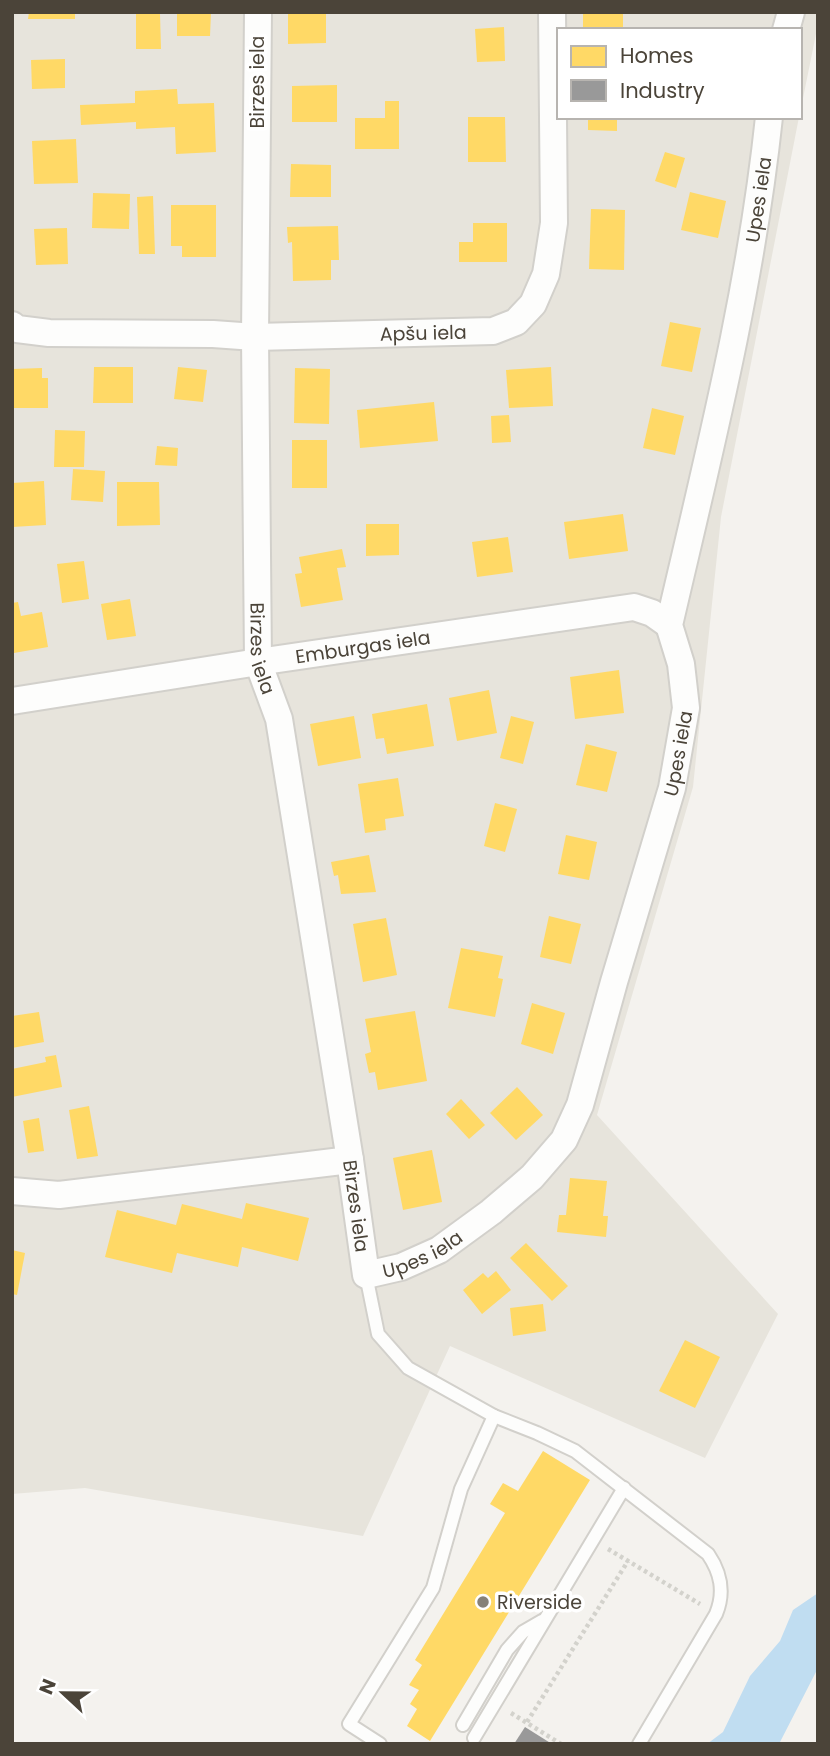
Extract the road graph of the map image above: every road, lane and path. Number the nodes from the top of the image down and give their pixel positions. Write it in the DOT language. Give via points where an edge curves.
graph roads {
  1 [pos="258,12"];
  2 [pos="552,12"];
  3 [pos="769,119"];
  4 [pos="12,325"];
  5 [pos="255,337"];
  6 [pos="669,625"];
  7 [pos="258,662"];
  8 [pos="12,701"];
  9 [pos="350,1160"];
  10 [pos="12,1191"];
  11 [pos="366,1275"];
  12 [pos="494,1416"];
  13 [pos="624,1488"];
  14 [pos="592,1540"];
  15 [pos="628,1561"];
  16 [pos="716,1614"];
  17 [pos="545,1619"];
  18 [pos="495,1703"];
  19 [pos="527,1722"];
  20 [pos="463,1725"];
  21 [pos="474,1738"];
  22 [pos="380,1744"];
  23 [pos="561,1744"];
  24 [pos="639,1744"];
  1 -- 5 [label="street, Birzes iela"];
  2 -- 5 [label="street, Apšu iela" via="554,223 545,274 533,304 516,321 492,331"];
  3 -- 6 [label="street, Upes iela" via="744,293"];
  4 -- 5 [label="street, Apšu iela" via="49,333"];
  5 -- 7 [label="street, Birzes iela"];
  6 -- 7 [label="street, Emburgas iela" via="634,607"];
  6 -- 11 [label="street, Upes iela" via="681,664 686,709 672,788 580,1105 564,1140 532,1177 439,1250 401,1268"];
  7 -- 8 [label="street, Emburgas iela"];
  7 -- 9 [label="street, Birzes iela" via="279,719"];
  9 -- 10 [label="street" via="59,1195"];
  9 -- 11 [label="street, Birzes iela"];
  11 -- 12 [label="lane" via="378,1334 408,1368"];
  12 -- 13 [label="lane" via="575,1451"];
  12 -- 22 [label="lane" via="461,1489 433,1588 349,1724"];
  13 -- 14 [label="lane"];
  13 -- 16 [label="lane" via="708,1554 719,1570"];
  14 -- 15 [label="path"];
  14 -- 17 [label="lane"];
  15 -- 16 [label="path"];
  15 -- 19 [label="path"];
  16 -- 24 [label="lane"];
  17 -- 18 [label="lane"];
  17 -- 20 [label="lane" via="523,1632 507,1650"];
  18 -- 19 [label="path"];
  18 -- 21 [label="lane"];
  19 -- 23 [label="path"];
}
